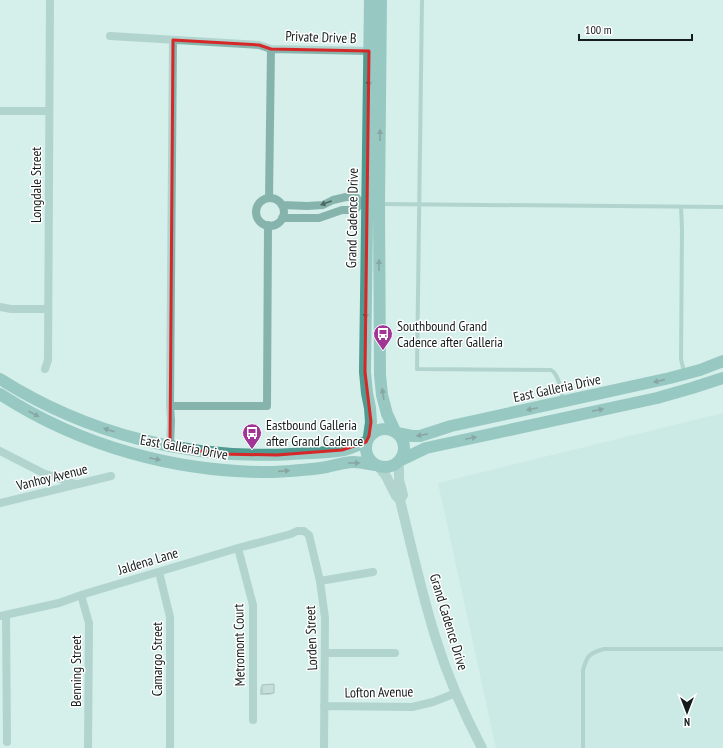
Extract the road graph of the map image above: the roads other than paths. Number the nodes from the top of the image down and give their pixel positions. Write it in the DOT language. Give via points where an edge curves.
graph roads {
  1 [pos="50,0"];
  2 [pos="370,0"];
  3 [pos="381,0"];
  4 [pos="422,0"];
  5 [pos="110,36"];
  6 [pos="173,40"];
  7 [pos="271,49"];
  8 [pos="369,51"];
  9 [pos="0,111"];
  10 [pos="49,111"];
  11 [pos="269,198"];
  12 [pos="369,204"];
  13 [pos="419,204"];
  14 [pos="282,205"];
  15 [pos="307,206"];
  16 [pos="681,207"];
  17 [pos="723,207"];
  18 [pos="282,218"];
  19 [pos="307,218"];
  20 [pos="268,225"];
  21 [pos="0,307"];
  22 [pos="48,309"];
  23 [pos="723,362"];
  24 [pos="45,369"];
  25 [pos="685,374"];
  26 [pos="723,378"];
  27 [pos="0,379"];
  28 [pos="0,394"];
  29 [pos="563,402"];
  30 [pos="170,406"];
  31 [pos="396,432"];
  32 [pos="368,439"];
  33 [pos="170,446"];
  34 [pos="0,451"];
  35 [pos="400,461"];
  36 [pos="376,465"];
  37 [pos="111,476"];
  38 [pos="76,484"];
  39 [pos="400,500"];
  40 [pos="0,503"];
  41 [pos="304,531"];
  42 [pos="238,548"];
  43 [pos="159,572"];
  44 [pos="373,572"];
  45 [pos="320,581"];
  46 [pos="81,595"];
  47 [pos="3,616"];
  48 [pos="723,650"];
  49 [pos="325,653"];
  50 [pos="395,653"];
  51 [pos="456,693"];
  52 [pos="324,706"];
  53 [pos="253,720"];
  54 [pos="7,742"];
  55 [pos="88,748"];
  56 [pos="170,748"];
  57 [pos="324,748"];
  58 [pos="482,748"];
  59 [pos="583,748"];
  1 -- 10 [label="street, Longdale Street"];
  2 -- 8 [label="main road, Grand Cadence Drive"];
  12 -- 3 [label="main road, Grand Cadence Drive, one-way"];
  4 -- 13 [label="lane"];
  5 -- 6 [label="street, Private Drive B"];
  6 -- 7 [label="street, Private Drive B" via="259,45"];
  6 -- 30 [label="street"];
  7 -- 8 [label="street, Private Drive B"];
  7 -- 11 [label="street"];
  8 -- 12 [label="main road, Grand Cadence Drive, one-way"];
  9 -- 10 [label="street"];
  10 -- 22 [label="street, Longdale Street"];
  11 -- 14 [label="street" via="276,199"];
  11 -- 20 [label="street" via="262,200 256,208 257,217"];
  12 -- 13 [label="lane"];
  12 -- 15 [label="street, one-way" via="356,197 346,197 323,205"];
  12 -- 19 [label="street" via="320,218"];
  31 -- 12 [label="main road, Grand Cadence Drive, one-way" via="386,414 382,394"];
  12 -- 32 [label="main road, Grand Cadence Drive, one-way" via="365,372 371,422"];
  13 -- 16 [label="lane"];
  13 -- 29 [label="lane" via="417,369 551,370 557,376"];
  14 -- 15 [label="street"];
  14 -- 18 [label="street"];
  15 -- 19 [label="lane"];
  16 -- 17 [label="lane"];
  16 -- 25 [label="lane" via="681,358"];
  18 -- 19 [label="street"];
  18 -- 20 [label="street" via="276,224"];
  20 -- 30 [label="street" via="267,406"];
  21 -- 22 [label="street"];
  22 -- 24 [label="street, Longdale Street" via="48,360"];
  23 -- 25 [label="main road, East Galleria Drive"];
  25 -- 29 [label="main road, East Galleria Drive, one-way"];
  35 -- 26 [label="main road, one-way" via="426,448 657,398"];
  33 -- 27 [label="main road, East Galleria Drive, one-way" via="89,424 44,404"];
  28 -- 36 [label="main road, East Galleria Drive, one-way" via="24,409 87,439 169,462 204,468 258,472 314,469 352,462"];
  29 -- 31 [label="main road, East Galleria Drive, one-way" via="451,426 423,435 412,436"];
  30 -- 33 [label="street"];
  31 -- 32 [label="main road" via="384,428 373,432"];
  31 -- 35 [label="main road" via="405,448"];
  32 -- 33 [label="main road, East Galleria Drive" via="342,450 271,455 220,454"];
  32 -- 36 [label="main road" via="365,448 367,455"];
  34 -- 38 [label="street" via="44,473"];
  35 -- 36 [label="main road" via="394,466 383,468"];
  35 -- 39 [label="street, Grand Cadence Drive" via="399,480 403,494"];
  36 -- 39 [label="street, Grand Cadence Drive" via="386,476"];
  37 -- 38 [label="street, Vanhoy Avenue"];
  38 -- 40 [label="street, Vanhoy Avenue"];
  39 -- 51 [label="street, Grand Cadence Drive" via="428,613"];
  41 -- 42 [label="street, Jaldena Lane"];
  41 -- 45 [label="street, Lorden Street" via="309,535"];
  42 -- 43 [label="street, Jaldena Lane"];
  42 -- 53 [label="street, Metromont Court" via="253,605"];
  43 -- 46 [label="street, Jaldena Lane"];
  43 -- 56 [label="street, Camargo Street" via="170,617"];
  44 -- 45 [label="street"];
  45 -- 49 [label="street, Lorden Street" via="325,618"];
  46 -- 47 [label="street, Jaldena Lane" via="59,603"];
  46 -- 55 [label="street, Benning Street" via="89,623"];
  47 -- 54 [label="street"];
  48 -- 59 [label="lane" via="604,649 594,652 586,659 583,670"];
  49 -- 50 [label="street"];
  49 -- 52 [label="street, Lorden Street"];
  51 -- 52 [label="street, Lofton Avenue" via="412,707"];
  51 -- 58 [label="street, Grand Cadence Drive"];
  52 -- 57 [label="street, Lorden Street"];
}
